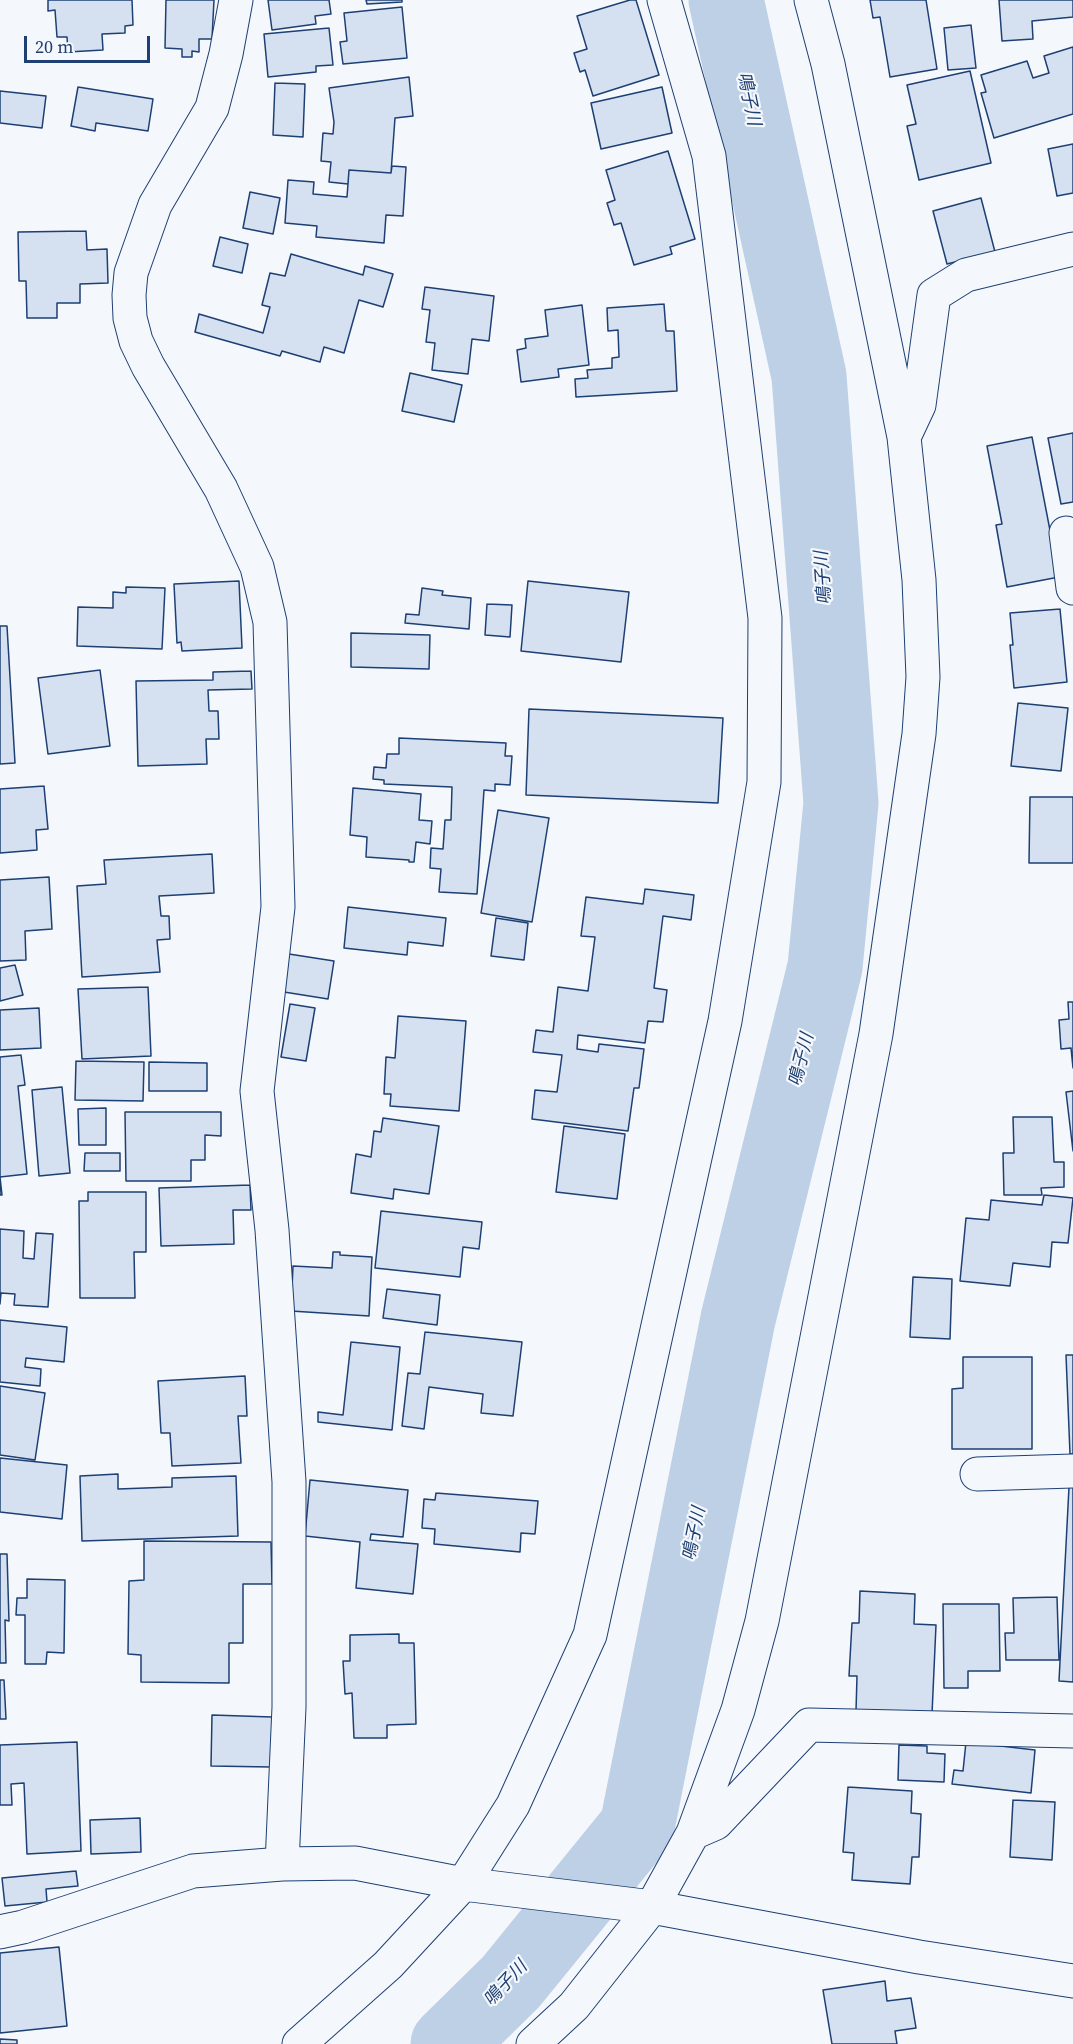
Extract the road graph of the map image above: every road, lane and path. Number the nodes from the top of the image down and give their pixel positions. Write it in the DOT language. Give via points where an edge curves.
graph roads {
  1 [pos="236,0"];
  2 [pos="664,0"];
  3 [pos="811,0"];
  4 [pos="1073,249"];
  5 [pos="904,437"];
  6 [pos="1066,533"];
  7 [pos="1073,588"];
  8 [pos="1073,1471"];
  9 [pos="977,1474"];
  10 [pos="1073,1731"];
  11 [pos="693,1833"];
  12 [pos="282,1864"];
  13 [pos="477,1886"];
  14 [pos="638,1906"];
  15 [pos="0,1932"];
  16 [pos="1073,1981"];
  17 [pos="574,2006"];
  18 [pos="299,2044"];
  19 [pos="533,2044"];
  20 [pos="557,2044"];
  1 -- 12 [label="street" via="212,108 155,206 131,273 129,295 136,341 221,489 257,567 270,622 278,907 257,1091 272,1230 289,1482 289,1707"];
  2 -- 13 [label="street" via="709,156 765,618 764,782 725,1021 590,1635"];
  3 -- 5 [label="street" via="828,64"];
  4 -- 5 [label="street" via="966,275 934,295 919,405"];
  5 -- 11 [label="street" via="919,580 923,677 919,734 876,1034 762,1621 738,1710"];
  6 -- 7 [label="street"];
  8 -- 9 [label="street"];
  10 -- 11 [label="street" via="809,1725 716,1823"];
  11 -- 14 [label="street"];
  12 -- 13 [label="street" via="355,1863"];
  12 -- 15 [label="street" via="193,1871"];
  13 -- 14 [label="street"];
  13 -- 18 [label="street"];
  14 -- 16 [label="street"];
  14 -- 17 [label="street"];
  17 -- 19 [label="street"];
  17 -- 20 [label="street"];
}
